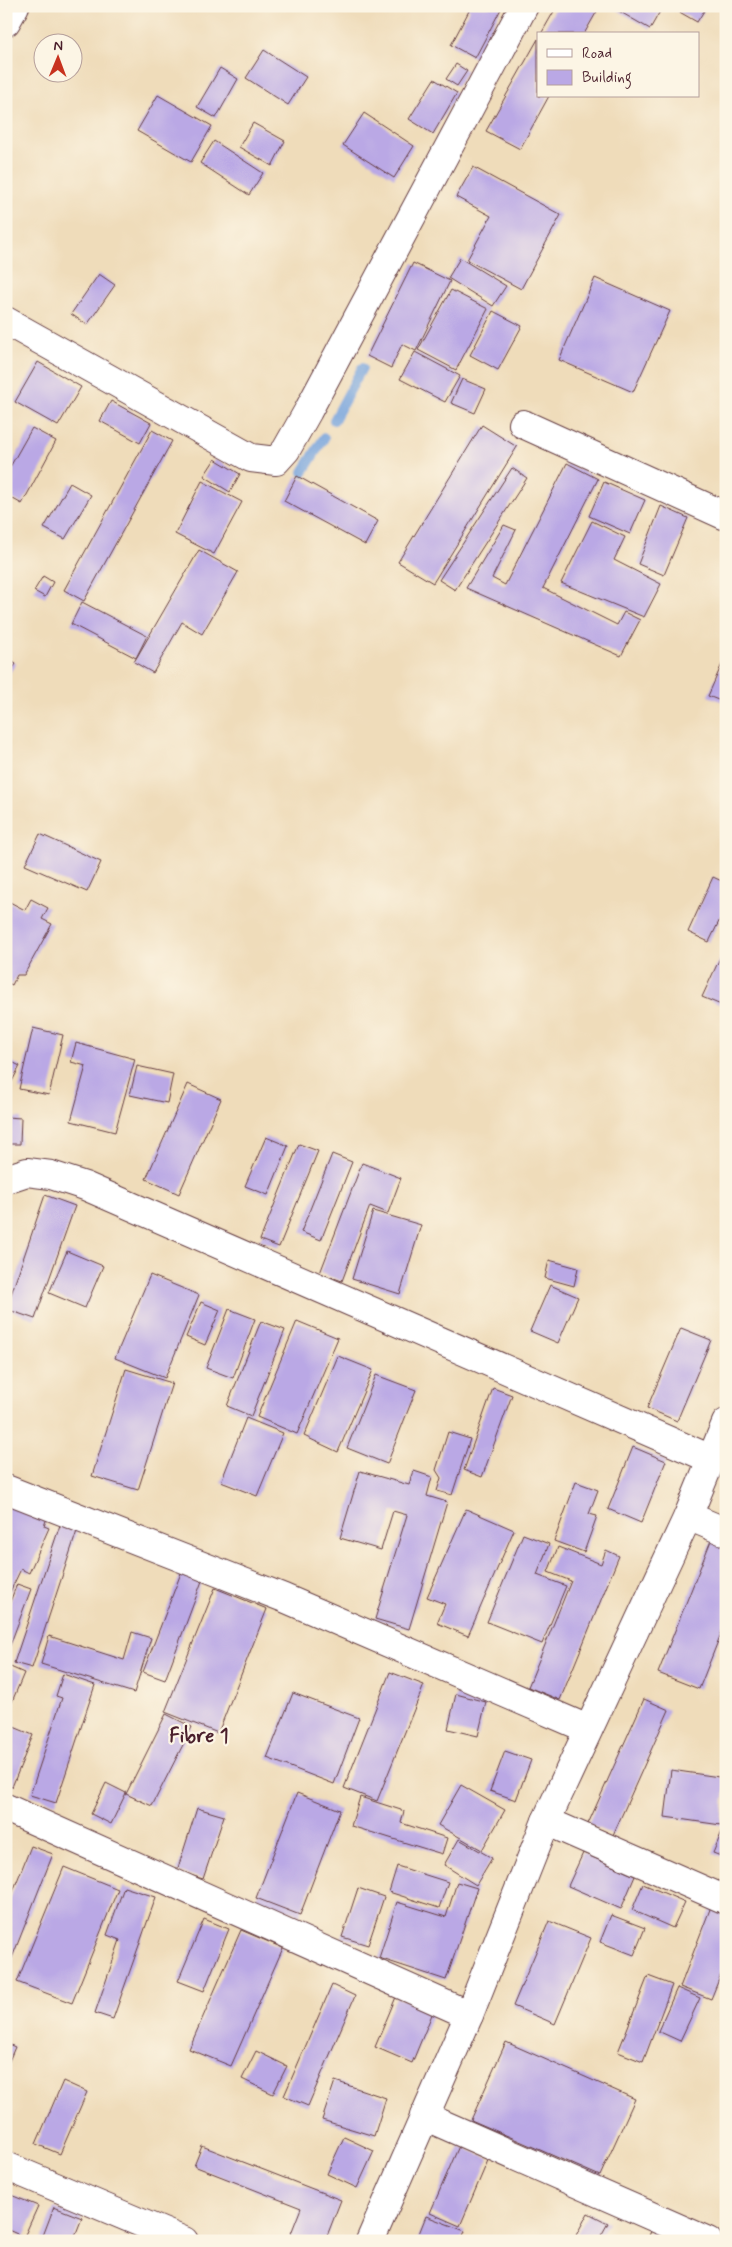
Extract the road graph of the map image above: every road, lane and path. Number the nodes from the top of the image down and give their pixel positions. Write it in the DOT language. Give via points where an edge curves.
graph roads {
  1 [pos="15,6"];
  2 [pos="524,6"];
  3 [pos="6,22"];
  4 [pos="6,321"];
  5 [pos="523,424"];
  6 [pos="726,516"];
  7 [pos="6,1179"];
  8 [pos="726,1423"];
  9 [pos="711,1459"];
  10 [pos="6,1489"];
  11 [pos="688,1516"];
  12 [pos="726,1532"];
  13 [pos="588,1729"];
  14 [pos="6,1808"];
  15 [pos="546,1821"];
  16 [pos="726,1900"];
  17 [pos="469,2014"];
  18 [pos="424,2116"];
  19 [pos="6,2166"];
  20 [pos="184,2241"];
  21 [pos="370,2241"];
  22 [pos="708,2241"];
  1 -- 3 [label="street"];
  2 -- 4 [label="street" via="308,411 276,461 251,458"];
  5 -- 6 [label="street"];
  7 -- 9 [label="street" via="26,1172 51,1175 85,1186"];
  8 -- 9 [label="street"];
  9 -- 11 [label="street"];
  10 -- 13 [label="street" via="284,1598"];
  11 -- 12 [label="street"];
  11 -- 13 [label="street"];
  13 -- 15 [label="street"];
  14 -- 17 [label="street"];
  15 -- 16 [label="street"];
  15 -- 17 [label="street"];
  17 -- 18 [label="street"];
  18 -- 21 [label="street"];
  18 -- 22 [label="street"];
  19 -- 20 [label="street"];
}
